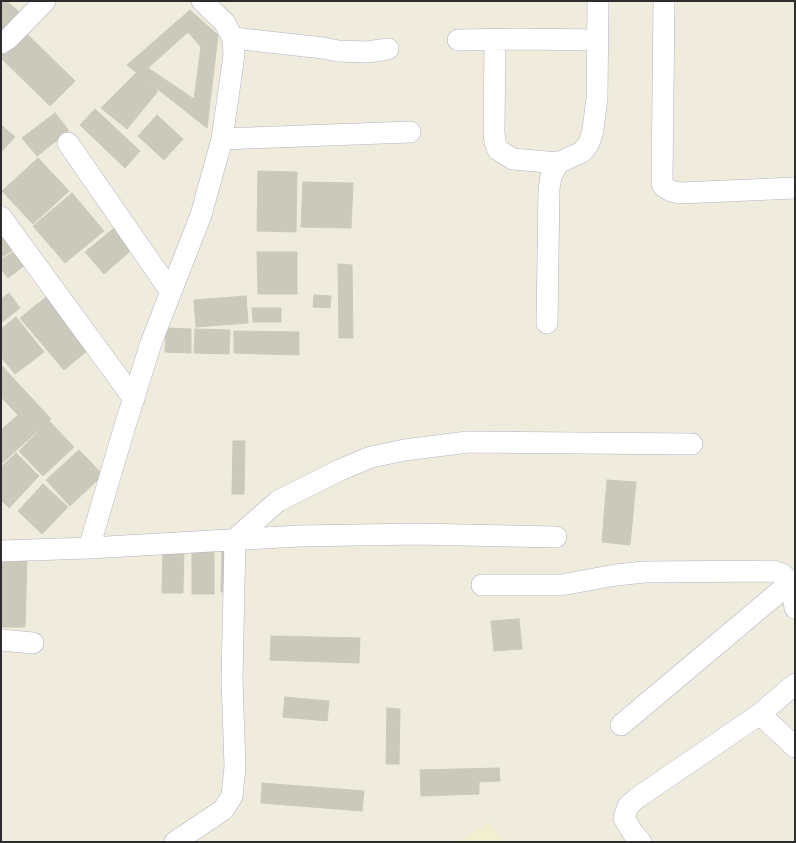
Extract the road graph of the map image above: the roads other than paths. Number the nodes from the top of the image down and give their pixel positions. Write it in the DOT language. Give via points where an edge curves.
graph roads {
  1 [pos="45,1"];
  2 [pos="202,1"];
  3 [pos="598,1"];
  4 [pos="664,1"];
  5 [pos="233,38"];
  6 [pos="458,40"];
  7 [pos="495,40"];
  8 [pos="598,40"];
  9 [pos="1,43"];
  10 [pos="388,50"];
  11 [pos="410,132"];
  12 [pos="222,139"];
  13 [pos="68,143"];
  14 [pos="558,163"];
  15 [pos="795,188"];
  16 [pos="1,217"];
  17 [pos="171,292"];
  18 [pos="547,324"];
  19 [pos="134,399"];
  20 [pos="692,444"];
  21 [pos="556,537"];
  22 [pos="234,539"];
  23 [pos="90,548"];
  24 [pos="1,551"];
  25 [pos="791,582"];
  26 [pos="482,585"];
  27 [pos="795,608"];
  28 [pos="1,640"];
  29 [pos="33,643"];
  30 [pos="795,684"];
  31 [pos="760,714"];
  32 [pos="621,725"];
  33 [pos="795,747"];
  34 [pos="175,842"];
  35 [pos="641,842"];
  1 -- 9 [label="street"];
  2 -- 5 [label="street" via="224,22"];
  3 -- 8 [label="street"];
  4 -- 15 [label="street" via="664,187 680,193"];
  5 -- 10 [label="street" via="338,51"];
  5 -- 12 [label="street" via="234,55"];
  6 -- 7 [label="street"];
  7 -- 8 [label="street"];
  7 -- 14 [label="street" via="494,133 498,150 512,159"];
  8 -- 14 [label="street" via="596,98 589,143 582,152"];
  11 -- 12 [label="street"];
  12 -- 17 [label="street" via="201,215"];
  13 -- 17 [label="street"];
  14 -- 18 [label="street" via="549,189"];
  16 -- 19 [label="street"];
  17 -- 19 [label="street"];
  19 -- 23 [label="street"];
  20 -- 22 [label="street" via="468,442 371,457 278,501"];
  21 -- 22 [label="street" via="416,534"];
  22 -- 23 [label="street"];
  22 -- 34 [label="street" via="232,680 235,767 232,796 222,810"];
  23 -- 24 [label="street"];
  25 -- 26 [label="street" via="773,571 644,572 561,585"];
  25 -- 27 [label="street"];
  25 -- 32 [label="street"];
  28 -- 29 [label="street"];
  30 -- 31 [label="street"];
  31 -- 33 [label="street"];
  31 -- 35 [label="street" via="628,806 624,818"];
}
